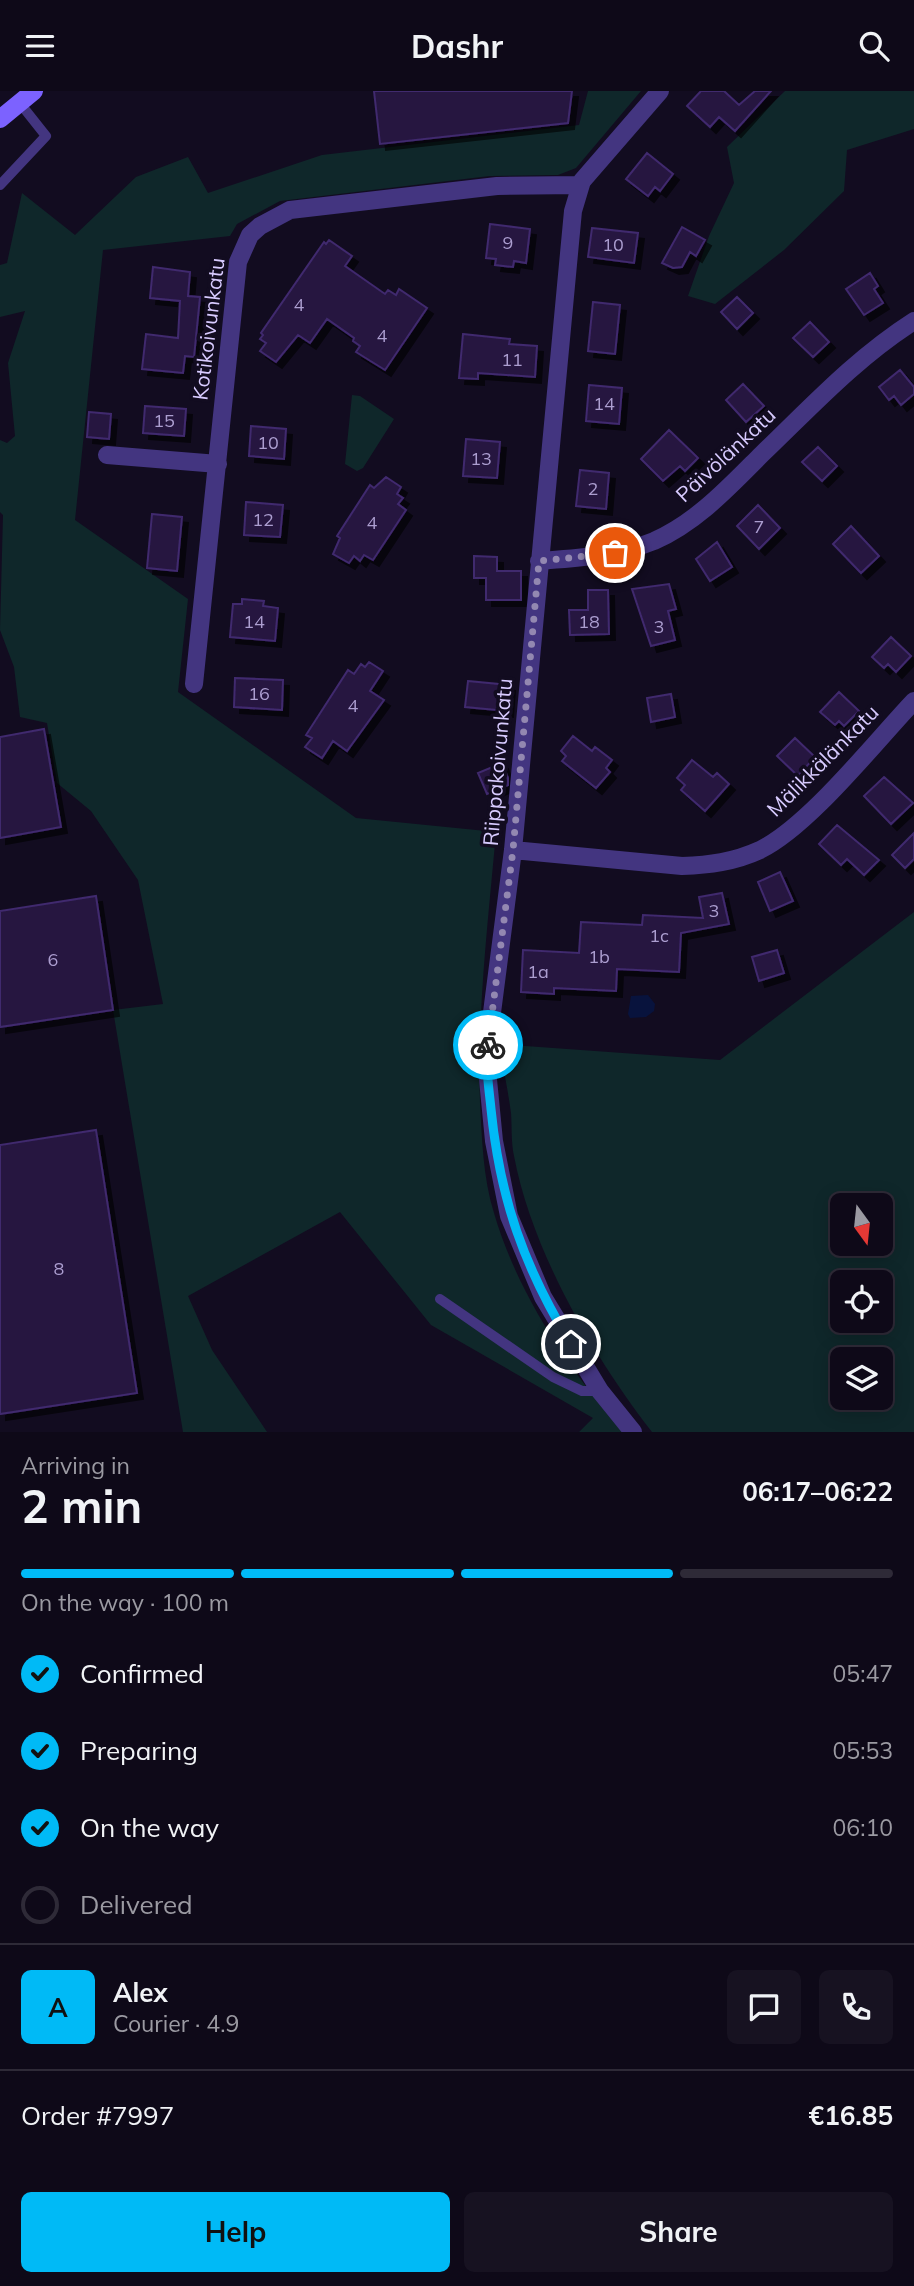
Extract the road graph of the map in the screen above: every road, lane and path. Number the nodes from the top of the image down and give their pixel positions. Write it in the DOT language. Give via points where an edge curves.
graph roads {
  1 [pos="34,91"];
  2 [pos="660,91"];
  3 [pos="19,102"];
  4 [pos="0,119"];
  5 [pos="0,185"];
  6 [pos="580,185"];
  7 [pos="914,321"];
  8 [pos="107,455"];
  9 [pos="218,464"];
  10 [pos="539,561"];
  11 [pos="194,684"];
  12 [pos="914,701"];
  13 [pos="513,850"];
  14 [pos="440,1299"];
  15 [pos="600,1391"];
  16 [pos="633,1432"];
  1 -- 3 [label="street"];
  2 -- 6 [label="street, Riippakoivunkatu"];
  3 -- 4 [label="street"];
  3 -- 5 [label="lane" via="46,136"];
  6 -- 9 [label="street, Kotikoivunkatu" via="497,186 311,205 260,226 243,245 238,262"];
  6 -- 10 [label="street, Riippakoivunkatu" via="573,211"];
  7 -- 10 [label="street, Päivölänkatu" via="847,371 688,522 654,541 615,553"];
  8 -- 9 [label="street"];
  9 -- 11 [label="street, Kotikoivunkatu"];
  10 -- 13 [label="street, Riippakoivunkatu"];
  12 -- 13 [label="street, Mälikkälänkatu" via="802,820 762,849 742,857 682,866"];
  13 -- 15 [label="street, Riippakoivunkatu" via="486,1059 494,1141 509,1216 543,1297"];
  14 -- 15 [label="lane" via="553,1377 582,1391"];
  15 -- 16 [label="street, Riippakoivunkatu"];
}
